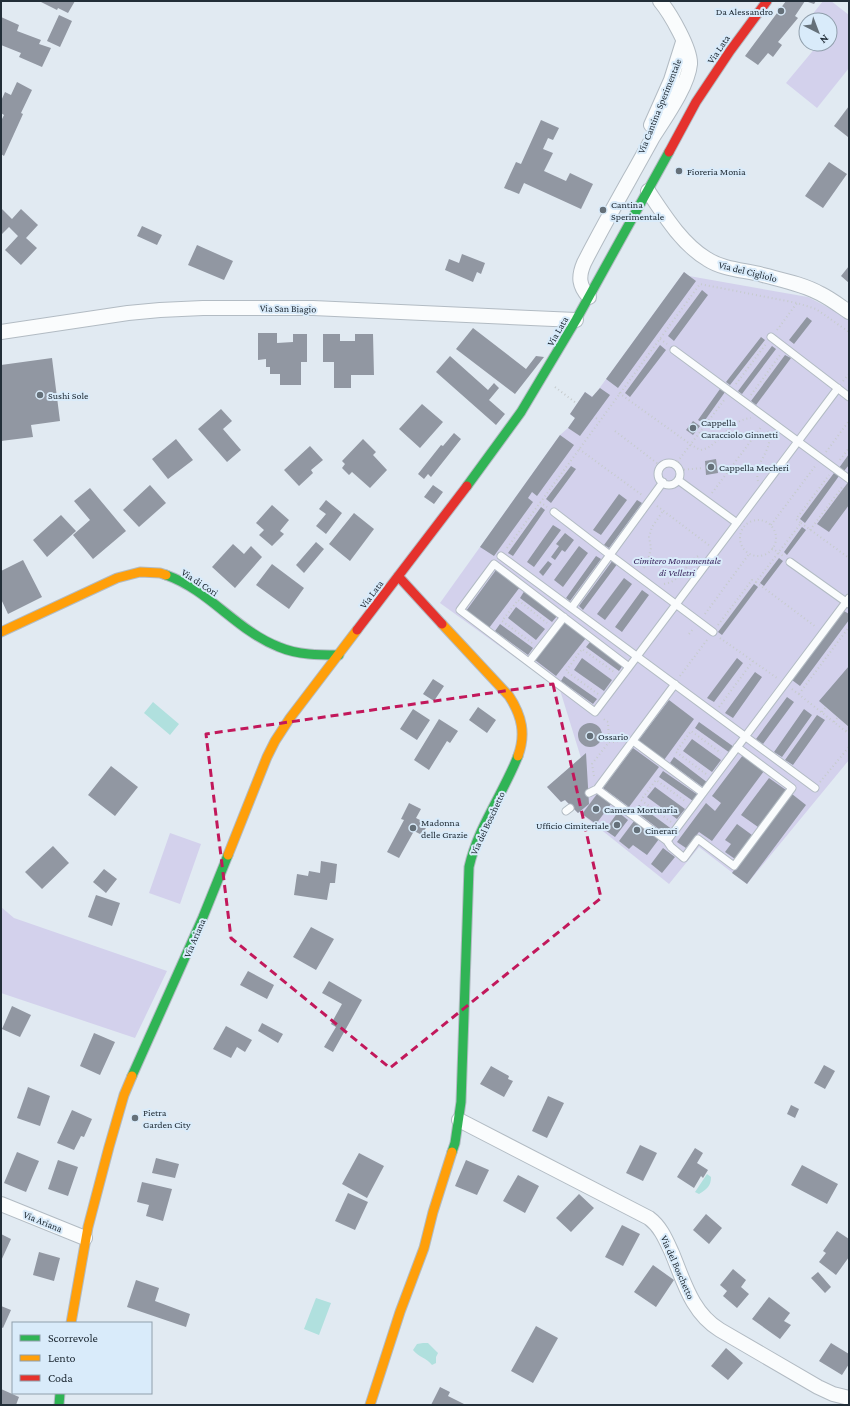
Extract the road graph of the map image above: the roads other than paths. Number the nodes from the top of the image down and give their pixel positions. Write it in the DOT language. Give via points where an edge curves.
graph roads {
  1 [pos="660,1"];
  2 [pos="767,1"];
  3 [pos="648,191"];
  4 [pos="589,297"];
  5 [pos="849,312"];
  6 [pos="576,320"];
  7 [pos="1,332"];
  8 [pos="771,337"];
  9 [pos="674,350"];
  10 [pos="838,388"];
  11 [pos="849,397"];
  12 [pos="798,441"];
  13 [pos="849,479"];
  14 [pos="678,480"];
  15 [pos="663,482"];
  16 [pos="554,512"];
  17 [pos="737,523"];
  18 [pos="501,556"];
  19 [pos="610,556"];
  20 [pos="788,560"];
  21 [pos="398,576"];
  22 [pos="848,602"];
  23 [pos="676,604"];
  24 [pos="572,607"];
  25 [pos="564,617"];
  26 [pos="1,632"];
  27 [pos="713,632"];
  28 [pos="339,654"];
  29 [pos="637,656"];
  30 [pos="529,662"];
  31 [pos="629,667"];
  32 [pos="674,684"];
  33 [pos="745,736"];
  34 [pos="632,741"];
  35 [pos="737,747"];
  36 [pos="815,788"];
  37 [pos="597,789"];
  38 [pos="590,793"];
  39 [pos="703,793"];
  40 [pos="667,841"];
  41 [pos="459,1120"];
  42 [pos="1,1204"];
  43 [pos="85,1238"];
  44 [pos="71,1322"];
  45 [pos="60,1394"];
  46 [pos="849,1398"];
  47 [pos="59,1405"];
  48 [pos="370,1405"];
  1 -- 4 [label="street, Via Cantina Sperimentale" via="688,50 689,70 582,267 580,283"];
  2 -- 3 [label="main road, Via Lata" via="700,96"];
  3 -- 4 [label="main road, Via Lata"];
  3 -- 5 [label="street, Via del Cigliolo" via="675,229 707,259 721,266 805,287 820,293"];
  4 -- 6 [label="main road, Via Lata"];
  6 -- 7 [label="street, Via San Biagio" via="332,309 203,308 128,313"];
  6 -- 21 [label="main road, Via Lata" via="527,403 502,439"];
  8 -- 10 [label="lane"];
  9 -- 12 [label="lane"];
  10 -- 11 [label="lane"];
  10 -- 12 [label="lane"];
  12 -- 13 [label="lane"];
  12 -- 17 [label="lane"];
  14 -- 15 [label="lane" via="672,484"];
  14 -- 15 [label="lane" via="679,470 668,463 660,470 659,477"];
  14 -- 17 [label="lane"];
  15 -- 19 [label="lane"];
  16 -- 19 [label="lane"];
  17 -- 23 [label="lane"];
  18 -- 24 [label="lane"];
  19 -- 23 [label="lane"];
  19 -- 24 [label="lane"];
  20 -- 22 [label="lane"];
  21 -- 28 [label="main road, Via Lata"];
  21 -- 41 [label="main road, Via del Boschetto" via="509,696 520,715 523,730 517,759 475,844 469,867"];
  22 -- 33 [label="lane"];
  23 -- 27 [label="lane"];
  23 -- 29 [label="lane"];
  24 -- 29 [label="lane"];
  25 -- 30 [label="lane"];
  25 -- 30 [label="lane" via="494,564 460,610"];
  25 -- 31 [label="lane"];
  26 -- 28 [label="main road, Via di Cori" via="117,578 138,572 152,572 188,585 249,631 271,644 302,654"];
  28 -- 43 [label="main road, Via Ariana" via="290,718 267,757 200,924 132,1075 109,1147"];
  29 -- 31 [label="lane"];
  29 -- 32 [label="lane"];
  30 -- 31 [label="lane" via="595,712"];
  32 -- 33 [label="lane"];
  32 -- 34 [label="lane"];
  33 -- 35 [label="lane"];
  33 -- 36 [label="lane"];
  34 -- 37 [label="lane"];
  34 -- 39 [label="lane"];
  35 -- 39 [label="lane"];
  35 -- 40 [label="lane" via="792,788 734,866 698,839 684,858"];
  37 -- 38 [label="lane"];
  37 -- 40 [label="lane"];
  39 -- 40 [label="lane"];
  41 -- 46 [label="street, Via del Boschetto" via="649,1218 664,1236 693,1302 706,1320 818,1387"];
  41 -- 48 [label="main road, Via del Boschetto" via="453,1150 422,1253"];
  42 -- 43 [label="street, Via Ariana"];
  43 -- 44 [label="main road, Via Ariana"];
  45 -- 47 [label="main road"];
}
